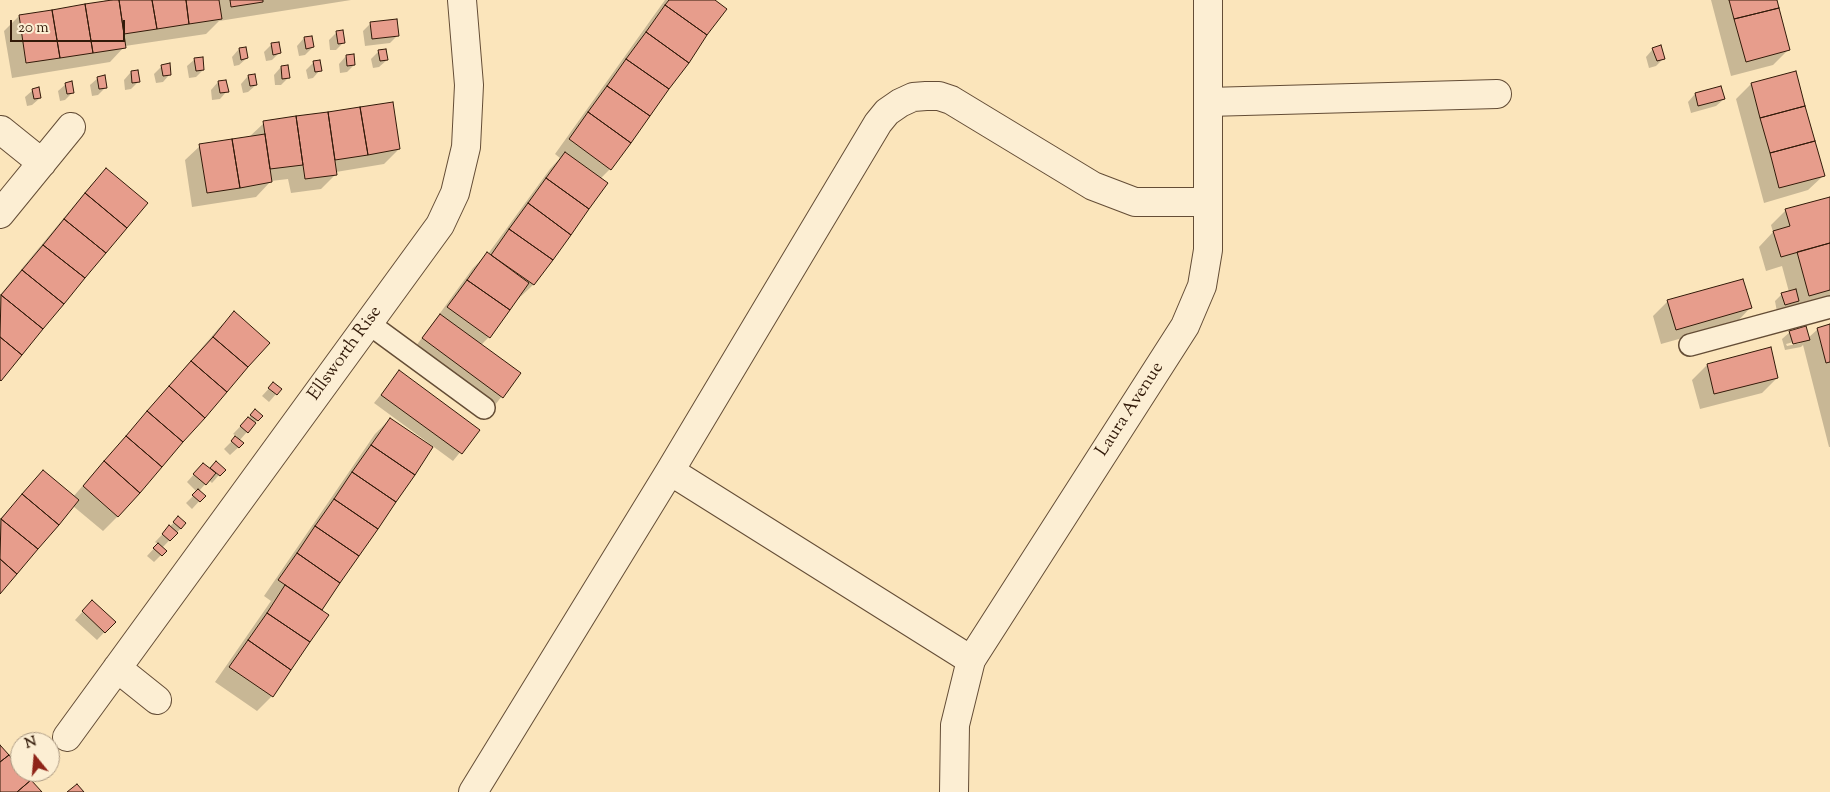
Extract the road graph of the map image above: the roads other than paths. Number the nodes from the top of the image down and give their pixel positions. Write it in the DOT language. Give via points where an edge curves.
graph roads {
  1 [pos="462,0"];
  2 [pos="1208,0"];
  3 [pos="1497,94"];
  4 [pos="1208,102"];
  5 [pos="71,127"];
  6 [pos="1,130"];
  7 [pos="42,163"];
  8 [pos="1208,202"];
  9 [pos="0,214"];
  10 [pos="1830,306"];
  11 [pos="368,323"];
  12 [pos="1690,346"];
  13 [pos="484,408"];
  14 [pos="670,470"];
  15 [pos="971,660"];
  16 [pos="117,668"];
  17 [pos="156,700"];
  18 [pos="67,737"];
  19 [pos="472,792"];
  20 [pos="954,792"];
  1 -- 11 [label="street, Ellsworth Rise" via="469,108 466,147 455,193 440,225"];
  2 -- 4 [label="street, Laura Avenue"];
  3 -- 4 [label="street"];
  4 -- 8 [label="street, Laura Avenue"];
  5 -- 7 [label="street"];
  6 -- 7 [label="street"];
  7 -- 9 [label="street"];
  8 -- 14 [label="street" via="1135,202 1093,186 952,100 926,96 900,103 878,123"];
  8 -- 15 [label="street, Laura Avenue" via="1208,250 1202,286 1185,326"];
  10 -- 12 [label="lane"];
  11 -- 13 [label="lane"];
  11 -- 16 [label="street, Ellsworth Rise"];
  14 -- 15 [label="street"];
  14 -- 19 [label="street"];
  15 -- 20 [label="street, Laura Avenue" via="955,725"];
  16 -- 17 [label="street"];
  16 -- 18 [label="street, Ellsworth Rise"];
}
